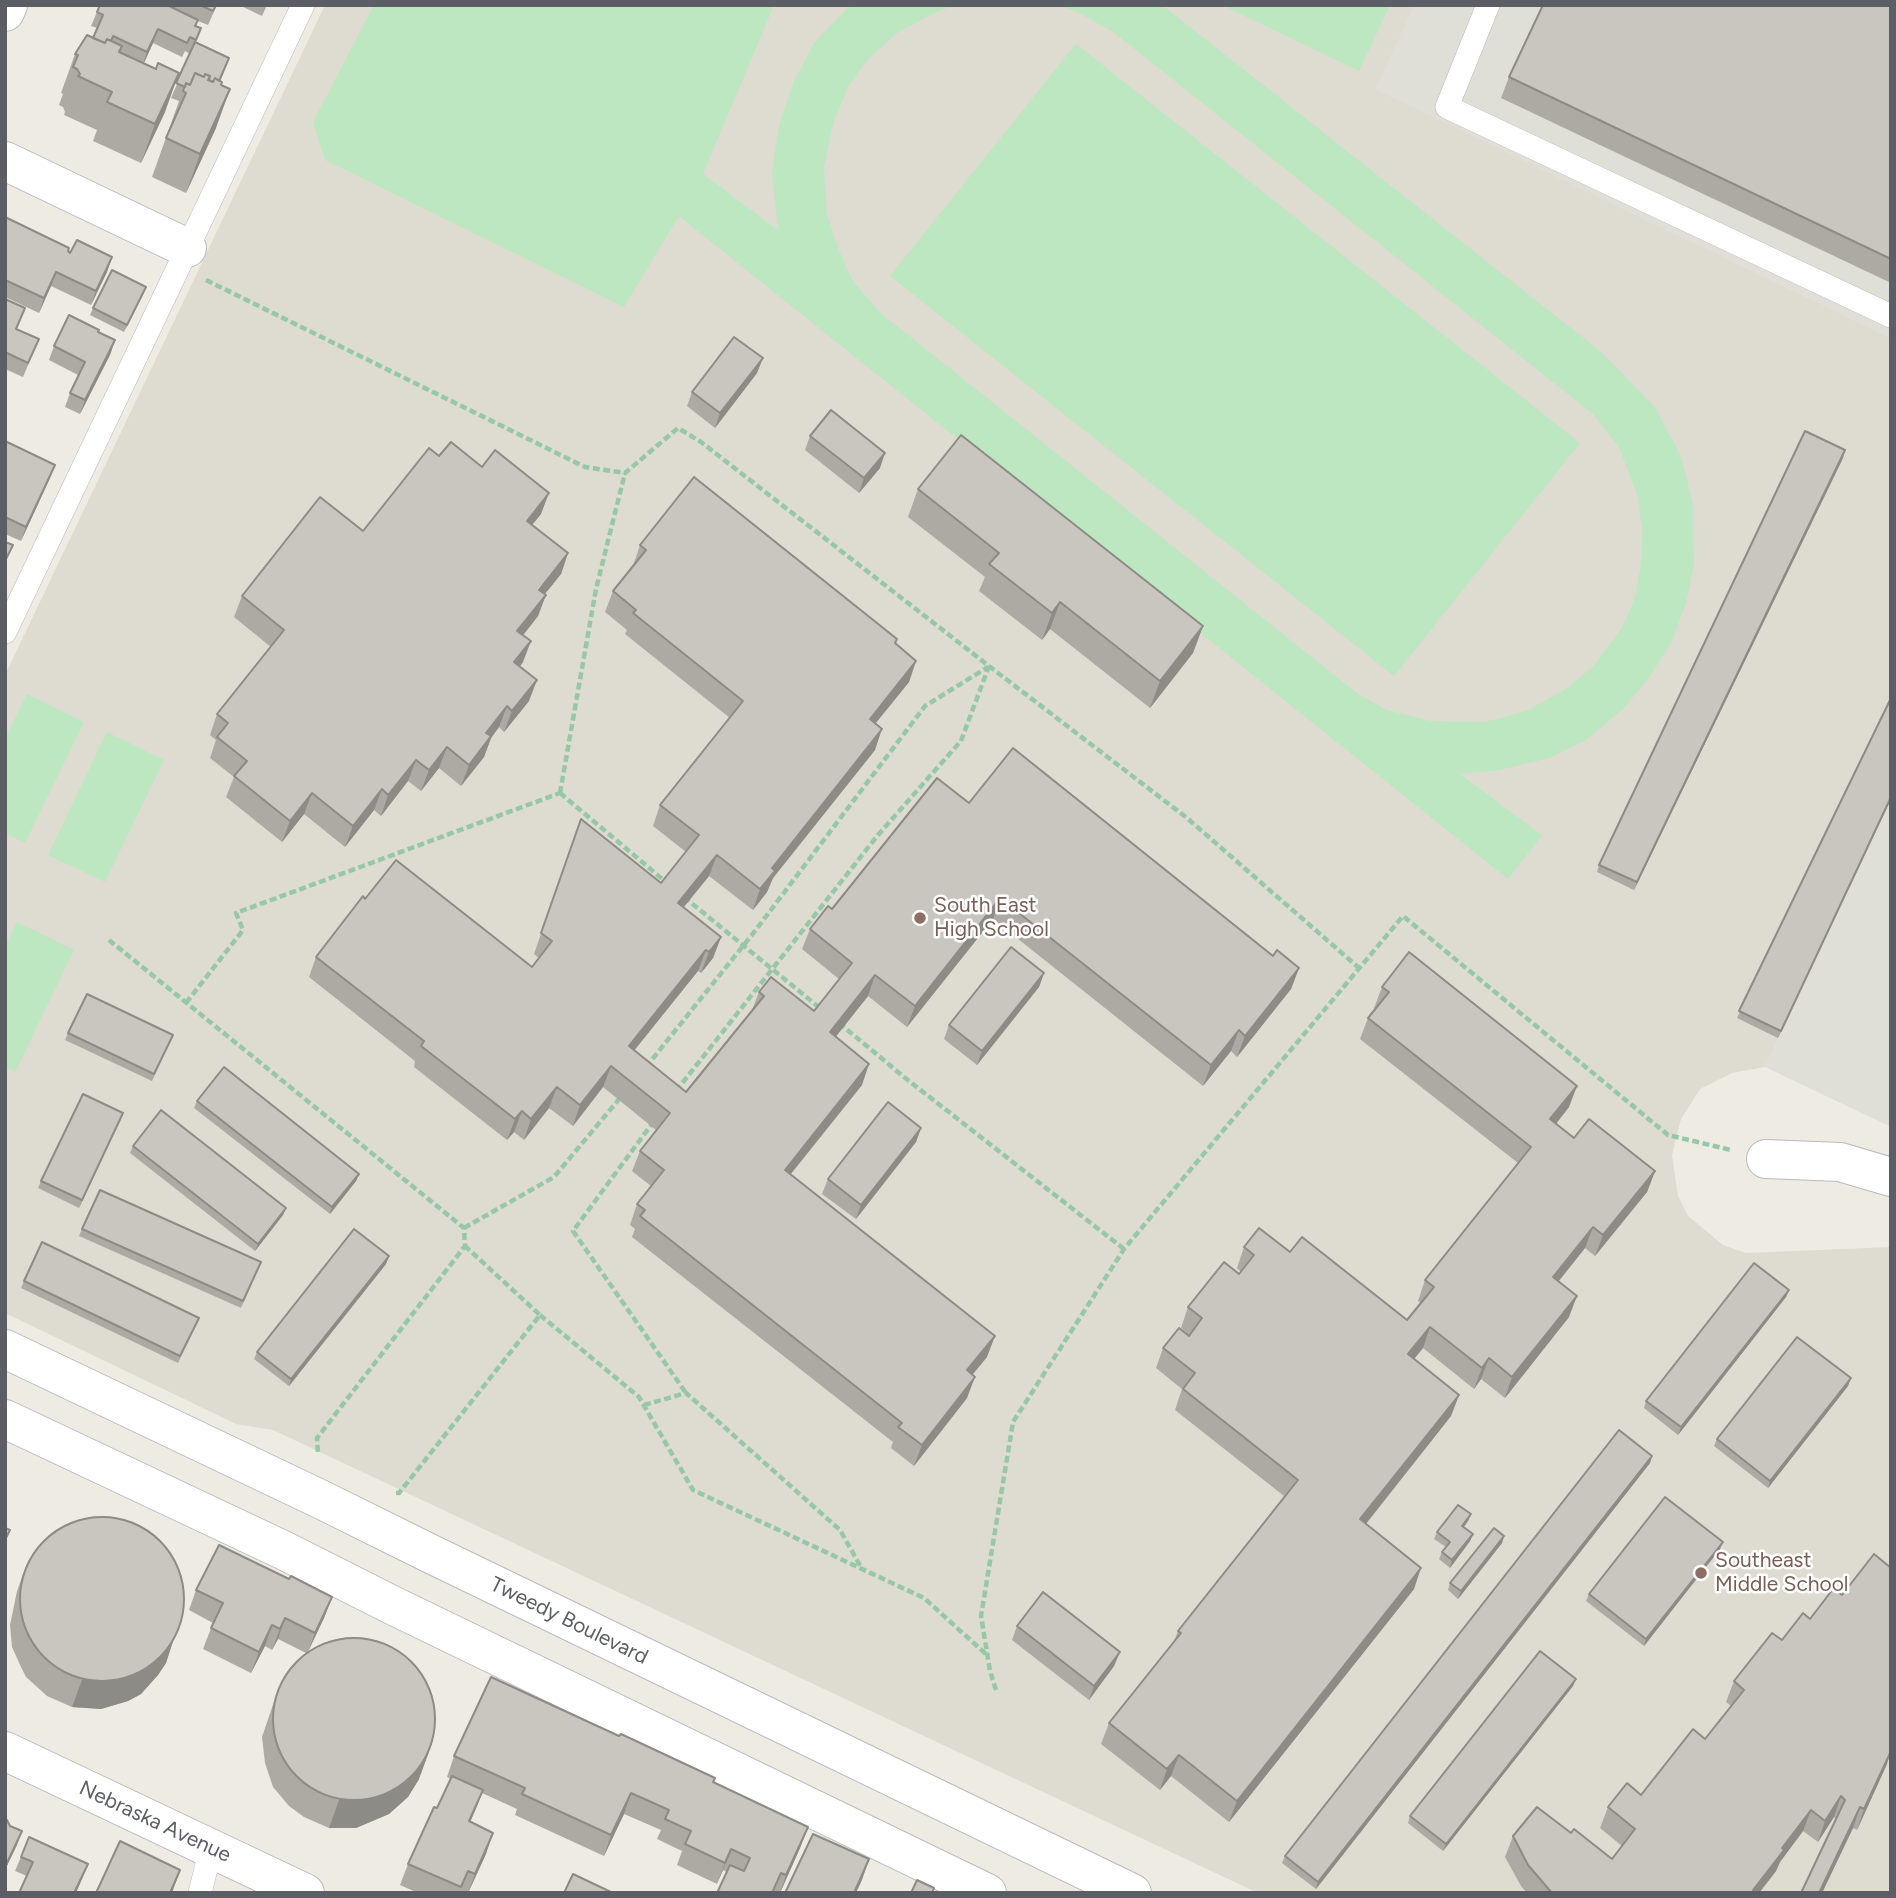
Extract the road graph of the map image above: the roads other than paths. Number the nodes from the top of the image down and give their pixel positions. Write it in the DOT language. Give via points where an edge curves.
graph roads {
  1 [pos="8,5"];
  2 [pos="303,5"];
  3 [pos="1488,5"];
  4 [pos="5,12"];
  5 [pos="5,161"];
  6 [pos="183,258"];
  7 [pos="1891,316"];
  8 [pos="5,632"];
  9 [pos="1766,1159"];
  10 [pos="1891,1177"];
  11 [pos="5,1349"];
  12 [pos="5,1419"];
  13 [pos="5,1751"];
  14 [pos="211,1849"];
  15 [pos="200,1893"];
  16 [pos="305,1893"];
  17 [pos="987,1893"];
  18 [pos="1132,1893"];
  1 -- 4 [label="main road"];
  2 -- 6 [label="lane"];
  3 -- 7 [label="lane" via="1447,107"];
  5 -- 6 [label="main road"];
  6 -- 8 [label="lane"];
  9 -- 10 [label="main road" via="1840,1163"];
  11 -- 18 [label="main road, Tweedy Boulevard"];
  12 -- 17 [label="main road"];
  13 -- 14 [label="main road, Nebraska Avenue"];
  14 -- 15 [label="lane"];
  14 -- 16 [label="main road, Nebraska Avenue"];
}
